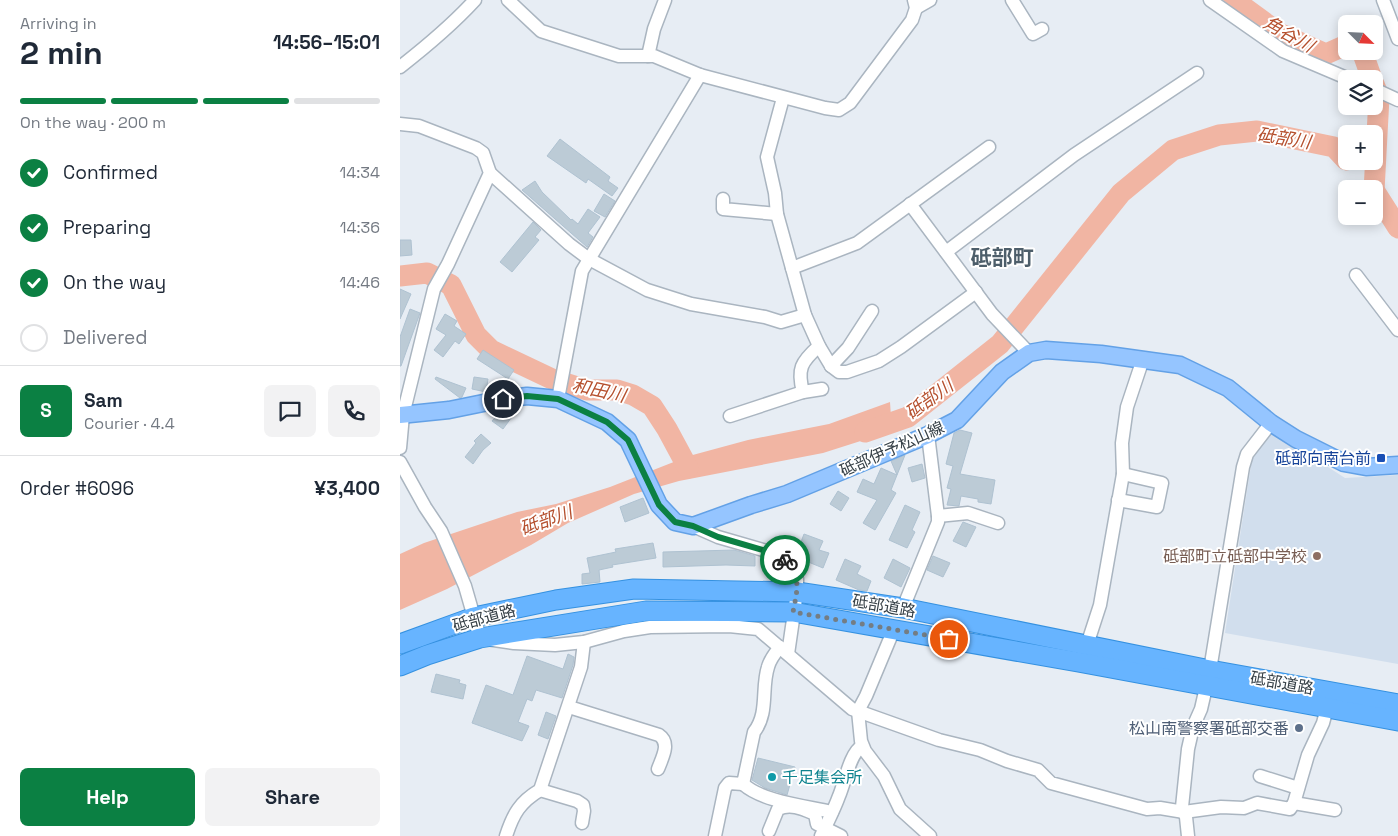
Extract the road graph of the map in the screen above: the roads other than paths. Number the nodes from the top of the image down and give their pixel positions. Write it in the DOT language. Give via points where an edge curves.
graph roads {
  1 [pos="475,0"];
  2 [pos="508,0"];
  3 [pos="665,0"];
  4 [pos="930,0"];
  5 [pos="1012,0"];
  6 [pos="1210,0"];
  7 [pos="1383,0"];
  8 [pos="915,4"];
  9 [pos="1033,34"];
  10 [pos="1398,39"];
  11 [pos="648,56"];
  12 [pos="400,67"];
  13 [pos="1196,73"];
  14 [pos="1338,74"];
  15 [pos="700,75"];
  16 [pos="1383,93"];
  17 [pos="782,98"];
  18 [pos="1398,100"];
  19 [pos="400,124"];
  20 [pos="989,147"];
  21 [pos="490,173"];
  22 [pos="723,200"];
  23 [pos="910,204"];
  24 [pos="777,214"];
  25 [pos="946,252"];
  26 [pos="589,260"];
  27 [pos="792,268"];
  28 [pos="1356,275"];
  29 [pos="976,292"];
  30 [pos="872,311"];
  31 [pos="805,315"];
  32 [pos="1398,330"];
  33 [pos="819,346"];
  34 [pos="1029,353"];
  35 [pos="1143,359"];
  36 [pos="831,366"];
  37 [pos="822,389"];
  38 [pos="803,392"];
  39 [pos="559,396"];
  40 [pos="401,415"];
  41 [pos="730,416"];
  42 [pos="1271,423"];
  43 [pos="928,435"];
  44 [pos="400,448"];
  45 [pos="400,462"];
  46 [pos="1398,465"];
  47 [pos="1123,474"];
  48 [pos="1118,500"];
  49 [pos="938,516"];
  50 [pos="998,523"];
  51 [pos="693,526"];
  52 [pos="796,592"];
  53 [pos="903,608"];
  54 [pos="793,612"];
  55 [pos="474,617"];
  56 [pos="894,629"];
  57 [pos="480,638"];
  58 [pos="584,642"];
  59 [pos="400,644"];
  60 [pos="1087,645"];
  61 [pos="784,651"];
  62 [pos="400,666"];
  63 [pos="1208,678"];
  64 [pos="1398,704"];
  65 [pos="569,708"];
  66 [pos="1327,708"];
  67 [pos="858,711"];
  68 [pos="1398,722"];
  69 [pos="862,746"];
  70 [pos="658,769"];
  71 [pos="1260,776"];
  72 [pos="742,784"];
  73 [pos="1298,788"];
  74 [pos="540,790"];
  75 [pos="1294,803"];
  76 [pos="1335,810"];
  77 [pos="832,812"];
  78 [pos="1184,812"];
  79 [pos="582,823"];
  80 [pos="769,831"];
  81 [pos="823,832"];
  82 [pos="506,836"];
  83 [pos="715,836"];
  84 [pos="841,836"];
  85 [pos="930,836"];
  86 [pos="1188,836"];
  1 -- 12 [label="street" via="453,24"];
  2 -- 11 [label="street" via="540,30 619,56"];
  3 -- 11 [label="street"];
  4 -- 8 [label="street"];
  5 -- 9 [label="street"];
  6 -- 14 [label="street" via="1283,51"];
  7 -- 10 [label="street"];
  8 -- 17 [label="street" via="912,20 850,103 839,110"];
  11 -- 15 [label="street"];
  13 -- 25 [label="street" via="1074,155"];
  15 -- 17 [label="street"];
  15 -- 26 [label="street"];
  16 -- 18 [label="street"];
  17 -- 24 [label="street" via="767,157"];
  19 -- 21 [label="street" via="419,126 476,148 483,153"];
  20 -- 23 [label="street"];
  21 -- 26 [label="street"];
  21 -- 40 [label="street" via="434,289"];
  22 -- 24 [label="street" via="723,209"];
  23 -- 25 [label="street"];
  23 -- 27 [label="street" via="857,244"];
  24 -- 27 [label="street"];
  25 -- 29 [label="street"];
  26 -- 31 [label="street" via="647,290 690,304 781,322"];
  26 -- 39 [label="street" via="582,270"];
  27 -- 31 [label="street"];
  28 -- 32 [label="street"];
  29 -- 34 [label="street"];
  29 -- 36 [label="street" via="878,361 847,372 839,372"];
  30 -- 36 [label="street" via="848,348"];
  31 -- 33 [label="street"];
  33 -- 36 [label="street"];
  33 -- 38 [label="street" via="801,368 799,378"];
  34 -- 35 [label="main road, 砥部伊予松山線" via="1046,350"];
  34 -- 43 [label="main road, 砥部伊予松山線" via="1002,372 957,420"];
  35 -- 42 [label="main road, 砥部伊予松山線" via="1180,365 1228,388"];
  35 -- 47 [label="street" via="1127,407 1122,444"];
  37 -- 38 [label="street"];
  38 -- 41 [label="street"];
  39 -- 40 [label="main road" via="527,396"];
  39 -- 51 [label="main road" via="607,422 628,440 659,505 675,522"];
  40 -- 44 [label="street"];
  42 -- 46 [label="main road, 砥部伊予松山線" via="1304,444 1344,463 1366,467"];
  42 -- 63 [label="street" via="1247,454 1242,467"];
  43 -- 49 [label="street"];
  43 -- 51 [label="main road, 砥部伊予松山線" via="787,494"];
  45 -- 55 [label="street" via="441,531 465,586"];
  47 -- 48 [label="street"];
  47 -- 48 [label="street" via="1162,483 1156,508"];
  48 -- 60 [label="street" via="1100,605"];
  49 -- 50 [label="street" via="968,513"];
  49 -- 53 [label="street"];
  51 -- 52 [label="street" via="785,559 797,579"];
  52 -- 53 [label="highway, 砥部道路"];
  52 -- 54 [label="street"];
  52 -- 55 [label="highway, 砥部道路" via="634,590 556,600"];
  53 -- 60 [label="highway, 砥部道路"];
  54 -- 56 [label="highway, 砥部道路"];
  54 -- 57 [label="highway, 砥部道路" via="646,611"];
  54 -- 61 [label="street"];
  55 -- 57 [label="street"];
  55 -- 59 [label="highway, 砥部道路"];
  56 -- 63 [label="highway, 砥部道路"];
  56 -- 67 [label="street"];
  57 -- 58 [label="street" via="555,645"];
  57 -- 62 [label="highway, 砥部道路"];
  58 -- 61 [label="street" via="650,627 729,626 758,629"];
  58 -- 65 [label="street" via="581,667"];
  60 -- 63 [label="highway, 砥部道路"];
  61 -- 67 [label="street"];
  61 -- 72 [label="street" via="772,657 767,669 765,700"];
  63 -- 64 [label="highway, 砥部道路"];
  63 -- 66 [label="highway, 砥部道路"];
  63 -- 78 [label="street" via="1188,749"];
  65 -- 70 [label="street" via="659,735 665,742"];
  65 -- 74 [label="street"];
  66 -- 68 [label="highway, 砥部道路"];
  66 -- 73 [label="street"];
  67 -- 69 [label="street"];
  67 -- 78 [label="street" via="1038,770 1051,783 1073,790 1147,809"];
  69 -- 77 [label="street" via="853,758"];
  69 -- 85 [label="street" via="884,776 900,809"];
  71 -- 73 [label="street"];
  72 -- 77 [label="street" via="751,791 770,797"];
  72 -- 83 [label="street" via="730,784 725,788"];
  73 -- 75 [label="street"];
  74 -- 79 [label="street" via="583,805"];
  74 -- 82 [label="street" via="520,805"];
  75 -- 76 [label="street"];
  75 -- 78 [label="street" via="1290,809 1258,803 1244,808 1221,807"];
  77 -- 81 [label="street"];
  78 -- 86 [label="street"];
  80 -- 81 [label="street" via="778,809 786,806 815,814"];
  81 -- 84 [label="street"];
}
